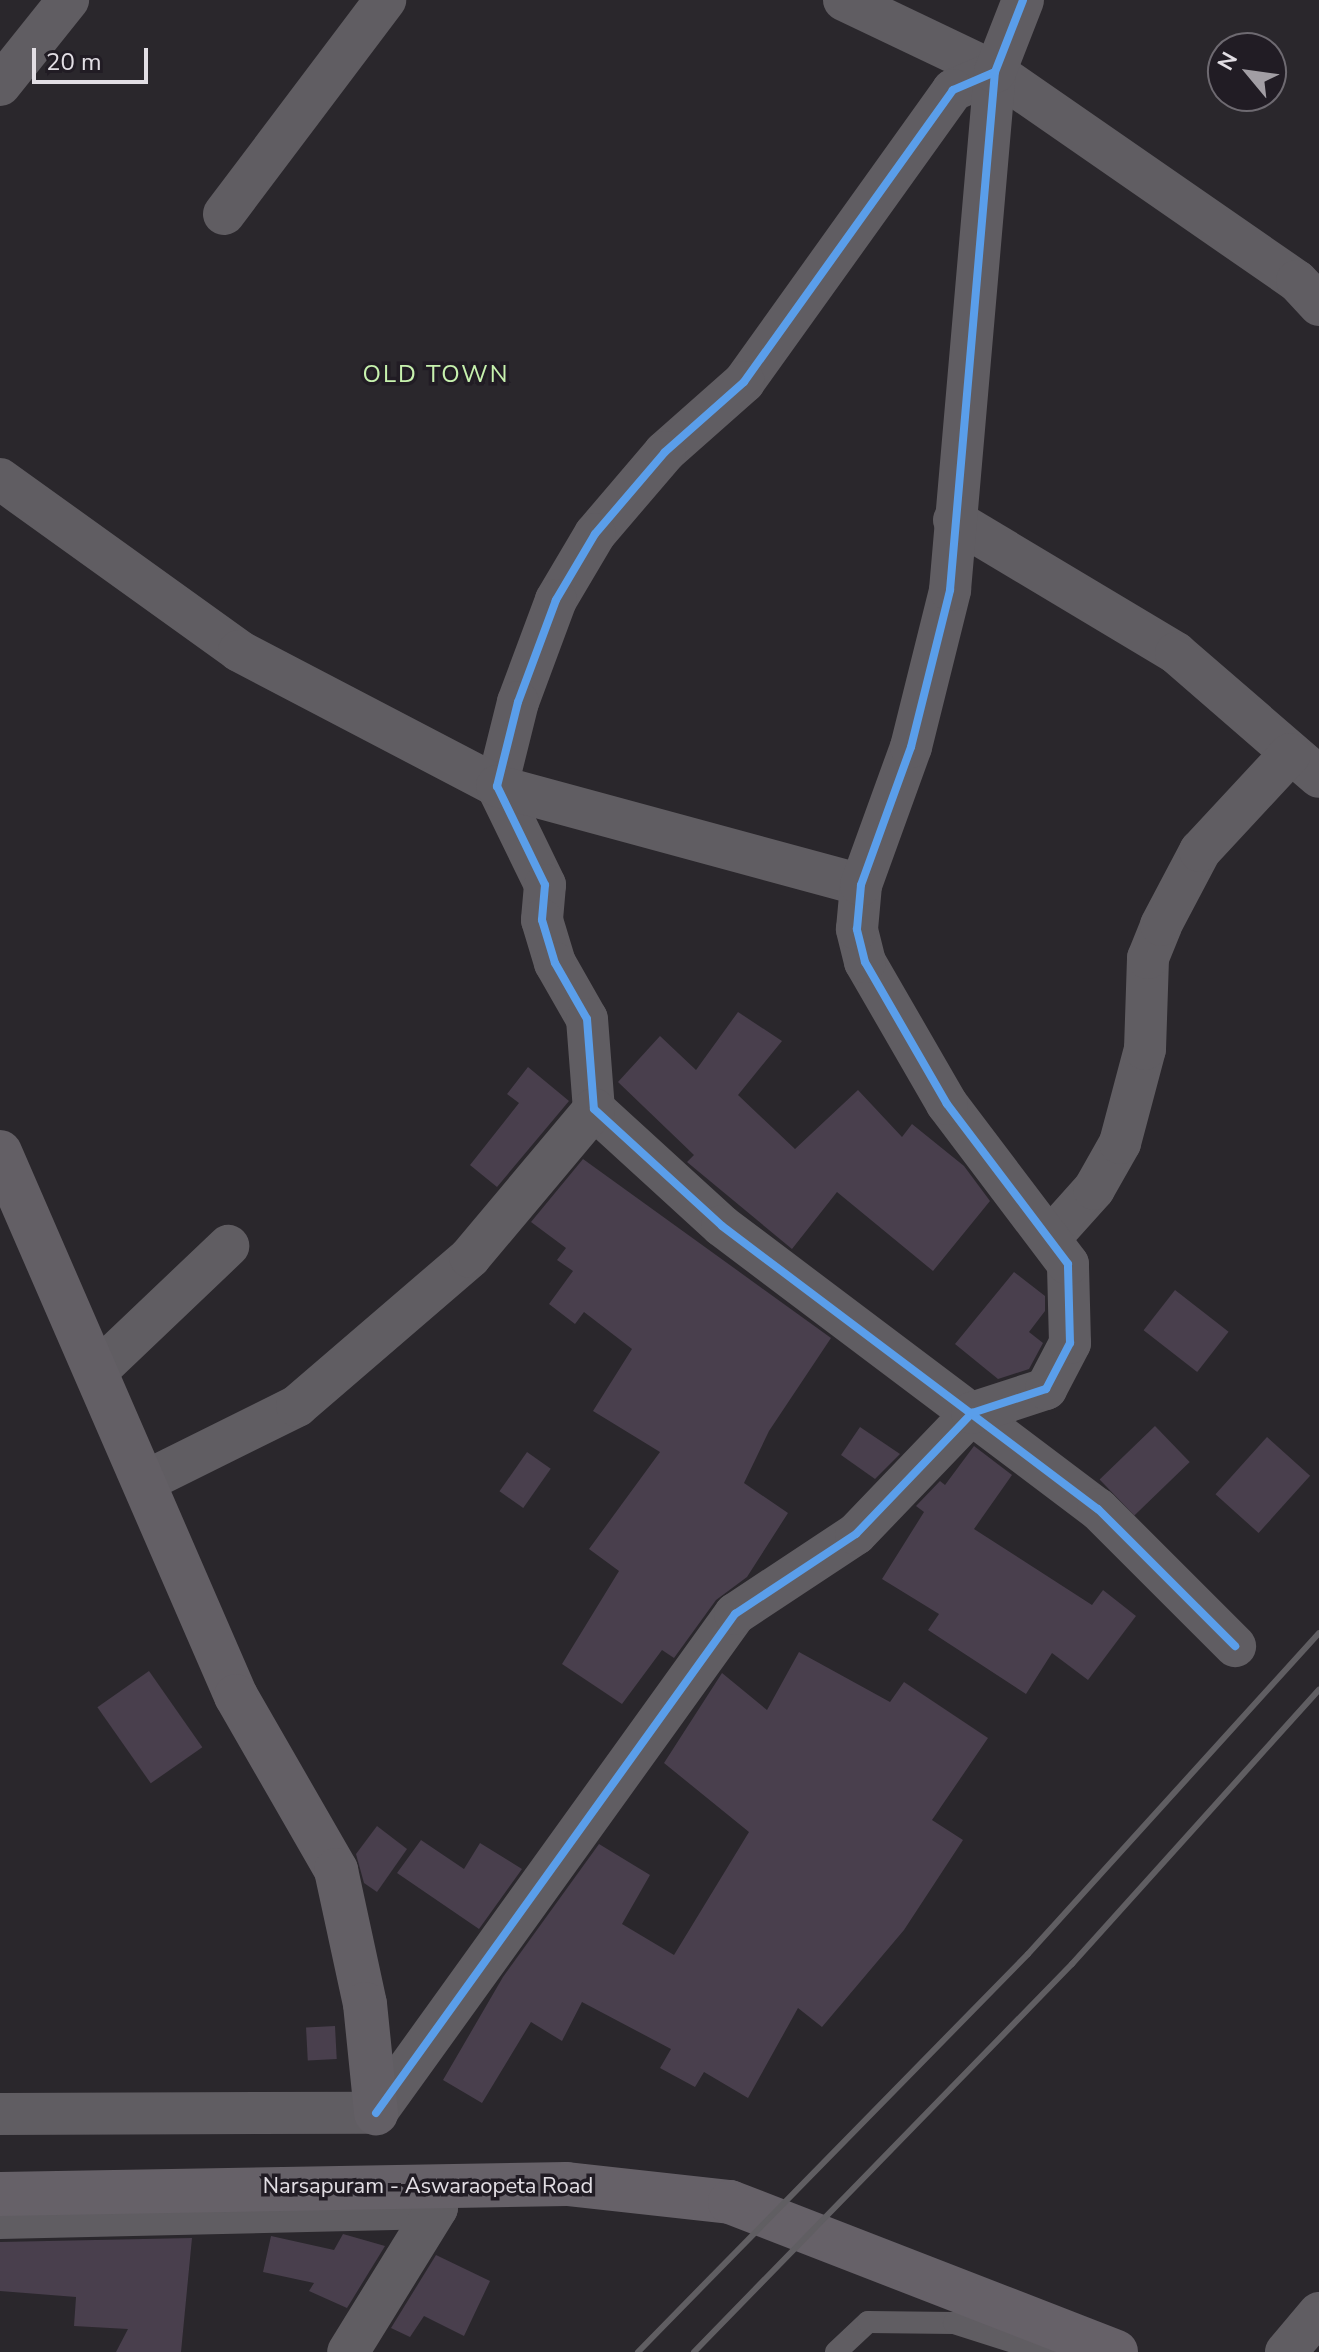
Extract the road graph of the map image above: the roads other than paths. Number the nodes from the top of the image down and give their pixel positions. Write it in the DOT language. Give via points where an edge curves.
graph roads {
  1 [pos="68,0"];
  2 [pos="385,0"];
  3 [pos="844,0"];
  4 [pos="1023,0"];
  5 [pos="995,72"];
  6 [pos="0,85"];
  7 [pos="224,214"];
  8 [pos="1319,305"];
  9 [pos="0,479"];
  10 [pos="954,520"];
  11 [pos="1305,766"];
  12 [pos="497,786"];
  13 [pos="861,885"];
  14 [pos="594,1109"];
  15 [pos="0,1152"];
  16 [pos="1050,1238"];
  17 [pos="228,1246"];
  18 [pos="98,1370"];
  19 [pos="972,1413"];
  20 [pos="146,1481"];
  21 [pos="1235,1646"];
  22 [pos="376,2113"];
  23 [pos="0,2114"];
  24 [pos="0,2194"];
  25 [pos="0,2218"];
  26 [pos="1319,2313"];
  27 [pos="348,2352"];
  28 [pos="836,2352"];
  29 [pos="1045,2352"];
  30 [pos="1116,2352"];
  31 [pos="1286,2352"];
  1 -- 6 [label="street"];
  2 -- 7 [label="street"];
  3 -- 5 [label="street"];
  4 -- 5 [label="street"];
  5 -- 8 [label="street" via="1297,281"];
  5 -- 10 [label="street" via="976,339"];
  5 -- 12 [label="street" via="953,90 744,382 665,452 595,534 556,600 518,702"];
  9 -- 12 [label="street" via="239,651"];
  10 -- 11 [label="street" via="1176,653"];
  10 -- 13 [label="street" via="950,590 933,670"];
  11 -- 16 [label="street" via="1200,851 1148,958 1145,1049 1120,1143 1094,1189"];
  12 -- 13 [label="street"];
  12 -- 14 [label="street" via="545,885 542,920 555,963 587,1019"];
  13 -- 16 [label="street" via="857,929 865,962 947,1104"];
  14 -- 19 [label="street" via="722,1226"];
  14 -- 20 [label="street" via="470,1257 297,1406"];
  15 -- 18 [label="street"];
  16 -- 19 [label="street" via="1068,1264 1070,1343 1046,1389"];
  17 -- 18 [label="street"];
  18 -- 20 [label="street"];
  19 -- 21 [label="street" via="1098,1509"];
  19 -- 22 [label="street" via="856,1534 735,1614"];
  20 -- 22 [label="street" via="236,1696 336,1870 365,2004"];
  22 -- 23 [label="street"];
  24 -- 30 [label="main road, Narsapuram - Aswaraopeta Road" via="567,2184 730,2202"];
  25 -- 27 [label="street" via="437,2208"];
  26 -- 31 [label="street"];
  28 -- 29 [label="lane" via="868,2322 954,2323"];
}
